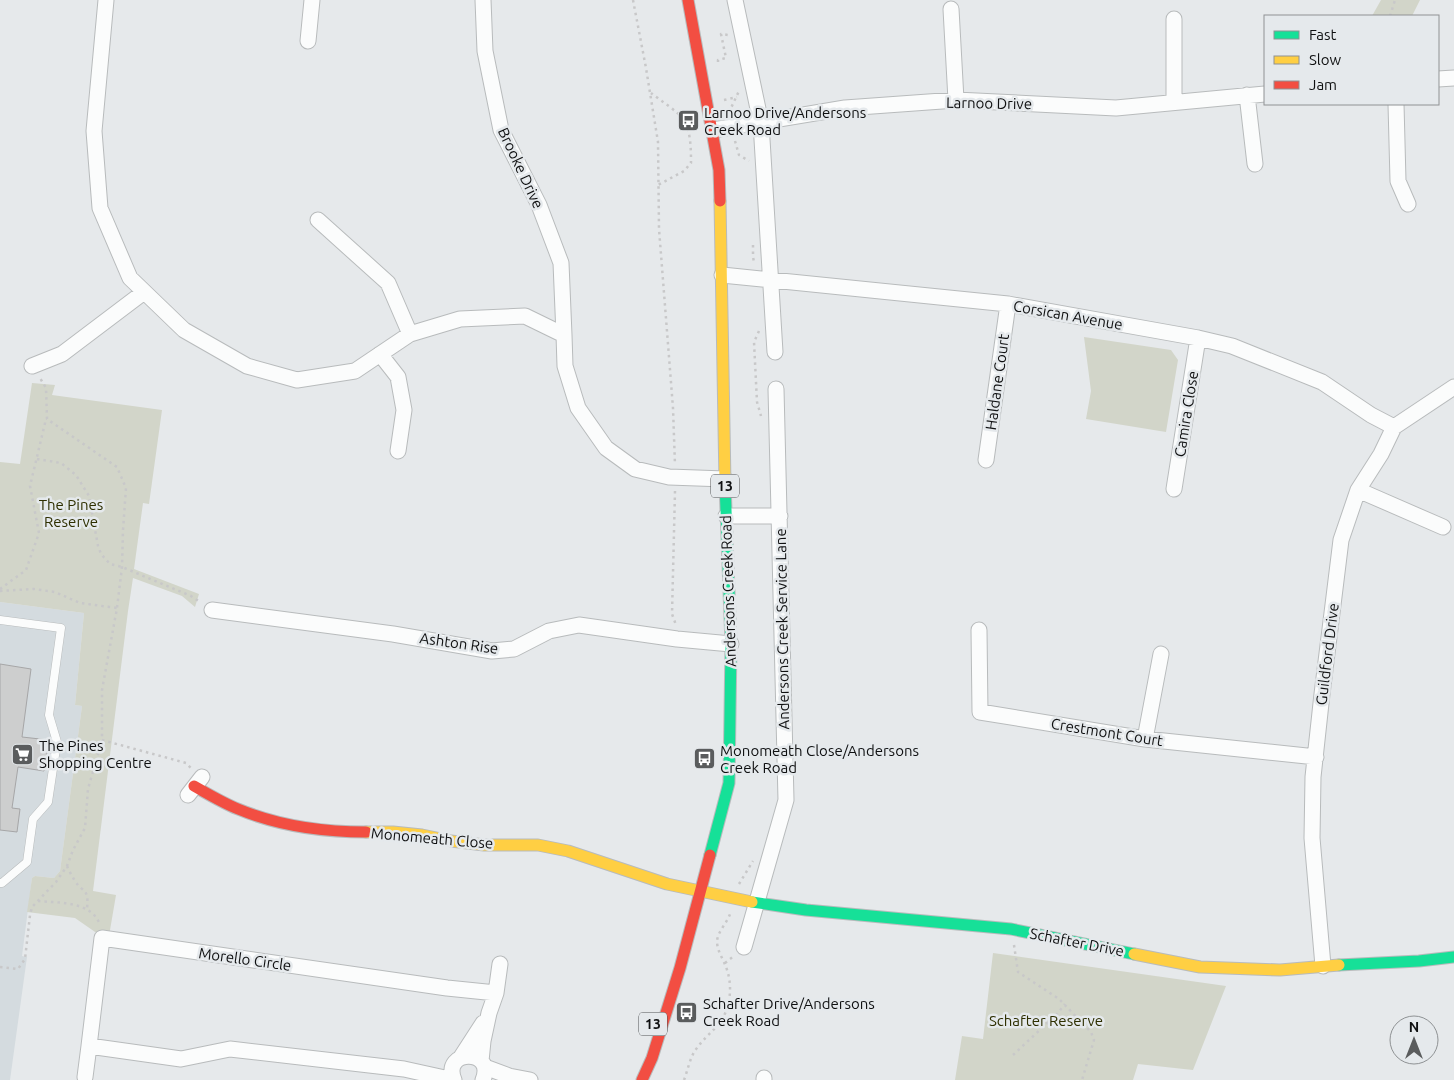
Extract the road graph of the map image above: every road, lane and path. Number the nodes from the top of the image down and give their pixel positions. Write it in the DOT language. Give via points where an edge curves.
graph roads {
  1 [pos="106,0"];
  2 [pos="312,0"];
  3 [pos="483,0"];
  4 [pos="633,0"];
  5 [pos="688,0"];
  6 [pos="735,0"];
  7 [pos="1396,0"];
  8 [pos="950,9"];
  9 [pos="1390,15"];
  10 [pos="1174,19"];
  11 [pos="731,30"];
  12 [pos="308,40"];
  13 [pos="719,68"];
  14 [pos="1454,78"];
  15 [pos="1439,79"];
  16 [pos="739,84"];
  17 [pos="650,92"];
  18 [pos="1264,94"];
  19 [pos="1247,95"];
  20 [pos="737,97"];
  21 [pos="724,100"];
  22 [pos="956,100"];
  23 [pos="1174,102"];
  24 [pos="1396,105"];
  25 [pos="761,123"];
  26 [pos="732,128"];
  27 [pos="713,130"];
  28 [pos="751,162"];
  29 [pos="1255,164"];
  30 [pos="658,185"];
  31 [pos="1408,204"];
  32 [pos="318,220"];
  33 [pos="753,239"];
  34 [pos="722,275"];
  35 [pos="765,279"];
  36 [pos="144,292"];
  37 [pos="1008,304"];
  38 [pos="760,326"];
  39 [pos="410,334"];
  40 [pos="564,334"];
  41 [pos="1198,338"];
  42 [pos="775,352"];
  43 [pos="380,354"];
  44 [pos="32,366"];
  45 [pos="1454,386"];
  46 [pos="776,389"];
  47 [pos="46,419"];
  48 [pos="763,420"];
  49 [pos="1394,427"];
  50 [pos="398,451"];
  51 [pos="37,459"];
  52 [pos="986,460"];
  53 [pos="675,466"];
  54 [pos="725,479"];
  55 [pos="675,488"];
  56 [pos="1174,489"];
  57 [pos="1358,490"];
  58 [pos="726,516"];
  59 [pos="780,516"];
  60 [pos="1443,527"];
  61 [pos="122,567"];
  62 [pos="0,590"];
  63 [pos="117,608"];
  64 [pos="212,610"];
  65 [pos="0,620"];
  66 [pos="677,629"];
  67 [pos="979,630"];
  68 [pos="731,644"];
  69 [pos="1161,654"];
  70 [pos="1145,739"];
  71 [pos="102,740"];
  72 [pos="1316,757"];
  73 [pos="196,784"];
  74 [pos="756,856"];
  75 [pos="67,866"];
  76 [pos="0,883"];
  77 [pos="701,893"];
  78 [pos="734,899"];
  79 [pos="38,901"];
  80 [pos="756,902"];
  81 [pos="87,908"];
  82 [pos="1011,929"];
  83 [pos="102,938"];
  84 [pos="744,947"];
  85 [pos="1454,957"];
  86 [pos="500,964"];
  87 [pos="1323,966"];
  88 [pos="0,967"];
  89 [pos="680,968"];
  90 [pos="496,993"];
  91 [pos="1065,1004"];
  92 [pos="489,1013"];
  93 [pos="647,1037"];
  94 [pos="89,1046"];
  95 [pos="1013,1055"];
  96 [pos="458,1060"];
  97 [pos="404,1069"];
  98 [pos="483,1072"];
  99 [pos="85,1077"];
  100 [pos="454,1080"];
  101 [pos="530,1080"];
  102 [pos="642,1080"];
  103 [pos="684,1080"];
  104 [pos="1082,1080"];
  1 -- 36 [label="street" via="94,131 100,208 130,278"];
  2 -- 12 [label="street"];
  3 -- 40 [label="street, Brooke Drive" via="485,51 501,130 538,205 561,263"];
  4 -- 17 [label="path"];
  5 -- 27 [label="street, Andersons Creek Road / 13"];
  6 -- 25 [label="street"];
  7 -- 9 [label="path"];
  8 -- 22 [label="street"];
  10 -- 23 [label="street"];
  11 -- 13 [label="path" via="731,40 728,34 721,34 726,58 718,60"];
  14 -- 15 [label="street"];
  16 -- 20 [label="path"];
  17 -- 30 [label="path" via="658,142"];
  17 -- 30 [label="path" via="683,119 691,153 691,163 684,171"];
  18 -- 19 [label="street, Larnoo Drive"];
  19 -- 23 [label="street, Larnoo Drive"];
  19 -- 29 [label="street"];
  20 -- 21 [label="path"];
  20 -- 26 [label="path" via="731,108"];
  22 -- 23 [label="street, Larnoo Drive" via="1116,108"];
  22 -- 25 [label="street, Larnoo Drive" via="845,108"];
  24 -- 31 [label="street" via="1398,181"];
  25 -- 26 [label="street, Larnoo Drive"];
  25 -- 35 [label="street"];
  26 -- 27 [label="street, Larnoo Drive"];
  26 -- 28 [label="path" via="739,155"];
  27 -- 34 [label="street, Andersons Creek Road / 13" via="719,170"];
  30 -- 53 [label="path"];
  32 -- 39 [label="street" via="388,283"];
  33 -- 35 [label="path" via="753,257"];
  34 -- 35 [label="street, Corsican Avenue"];
  34 -- 54 [label="street, Andersons Creek Road / 13"];
  35 -- 37 [label="street, Corsican Avenue"];
  35 -- 42 [label="street"];
  36 -- 43 [label="street" via="184,330 248,366 297,380 355,371"];
  36 -- 44 [label="street" via="62,354"];
  37 -- 41 [label="street, Corsican Avenue"];
  37 -- 52 [label="street, Haldane Court"];
  38 -- 48 [label="path" via="754,342 757,402"];
  39 -- 40 [label="street" via="460,319 525,316"];
  39 -- 43 [label="street"];
  40 -- 54 [label="street, Brooke Drive" via="565,366 578,408 606,448 635,469 669,477"];
  41 -- 49 [label="street, Corsican Avenue" via="1232,346 1322,382"];
  41 -- 56 [label="street, Camira Close"];
  43 -- 50 [label="street" via="398,377 403,402"];
  44 -- 47 [label="path" via="46,388"];
  45 -- 49 [label="street, Guildford Drive"];
  46 -- 59 [label="street, Andersons Creek Service Lane"];
  47 -- 51 [label="path"];
  47 -- 61 [label="path" via="117,466 126,488"];
  49 -- 57 [label="street, Guildford Drive"];
  51 -- 61 [label="path" via="61,463 76,475 89,496 101,554 110,564"];
  51 -- 62 [label="path" via="30,486 39,533 26,570"];
  54 -- 58 [label="street, Andersons Creek Road / 13"];
  55 -- 66 [label="path" via="672,614"];
  57 -- 60 [label="street"];
  57 -- 72 [label="street, Guildford Drive" via="1341,540"];
  58 -- 59 [label="street, Andersons Creek Service Lane"];
  58 -- 68 [label="street, Andersons Creek Road / 13"];
  59 -- 80 [label="street, Andersons Creek Service Lane" via="786,800"];
  61 -- 63 [label="path"];
  61 -- 64 [label="path" via="191,596"];
  62 -- 63 [label="path" via="55,592 80,603"];
  63 -- 71 [label="path" via="102,690"];
  64 -- 68 [label="street, Ashton Rise" via="492,651 514,649 549,631 579,625"];
  65 -- 76 [label="lane" via="61,628 50,715 57,742 48,802 33,819 27,862"];
  67 -- 70 [label="street, Crestmont Court" via="980,712"];
  68 -- 77 [label="street, Andersons Creek Road / 13" via="729,783"];
  69 -- 70 [label="street"];
  70 -- 72 [label="street, Crestmont Court"];
  71 -- 73 [label="path" via="186,763"];
  71 -- 75 [label="path" via="88,789 85,828"];
  72 -- 87 [label="street, Guildford Drive" via="1312,838"];
  73 -- 77 [label="street, Monomeath Close" via="237,809 304,828 393,832 484,845 538,845 568,851 638,876"];
  74 -- 78 [label="path" via="739,883"];
  75 -- 79 [label="path"];
  75 -- 81 [label="path" via="75,882 85,890"];
  77 -- 78 [label="street, Schafter Drive"];
  77 -- 89 [label="street, Andersons Creek Road / 13"];
  78 -- 80 [label="street, Schafter Drive"];
  78 -- 103 [label="path" via="717,942 729,974 729,1002 718,1026 696,1049"];
  79 -- 81 [label="path"];
  79 -- 88 [label="path" via="30,915 25,959 18,969"];
  80 -- 82 [label="street, Schafter Drive" via="806,910"];
  80 -- 84 [label="street, Andersons Creek Service Lane"];
  81 -- 83 [label="path" via="97,918"];
  82 -- 87 [label="street, Schafter Drive" via="1200,967 1280,970"];
  82 -- 91 [label="path" via="1018,972"];
  83 -- 90 [label="street, Morello Circle"];
  83 -- 94 [label="street"];
  85 -- 87 [label="street, Schafter Drive"];
  86 -- 90 [label="street"];
  89 -- 93 [label="street, Andersons Creek Road / 13"];
  89 -- 102 [label="street, Andersons Creek Road / 13"];
  90 -- 92 [label="street"];
  91 -- 95 [label="path"];
  91 -- 104 [label="path" via="1091,1032 1094,1040"];
  92 -- 96 [label="street"];
  92 -- 98 [label="street" via="483,1040"];
  94 -- 97 [label="street" via="181,1059 230,1049"];
  94 -- 99 [label="street"];
  96 -- 97 [label="street" via="442,1068"];
  96 -- 98 [label="street" via="472,1056"];
  96 -- 100 [label="street" via="452,1072"];
  97 -- 100 [label="street"];
  98 -- 101 [label="street"];
}
